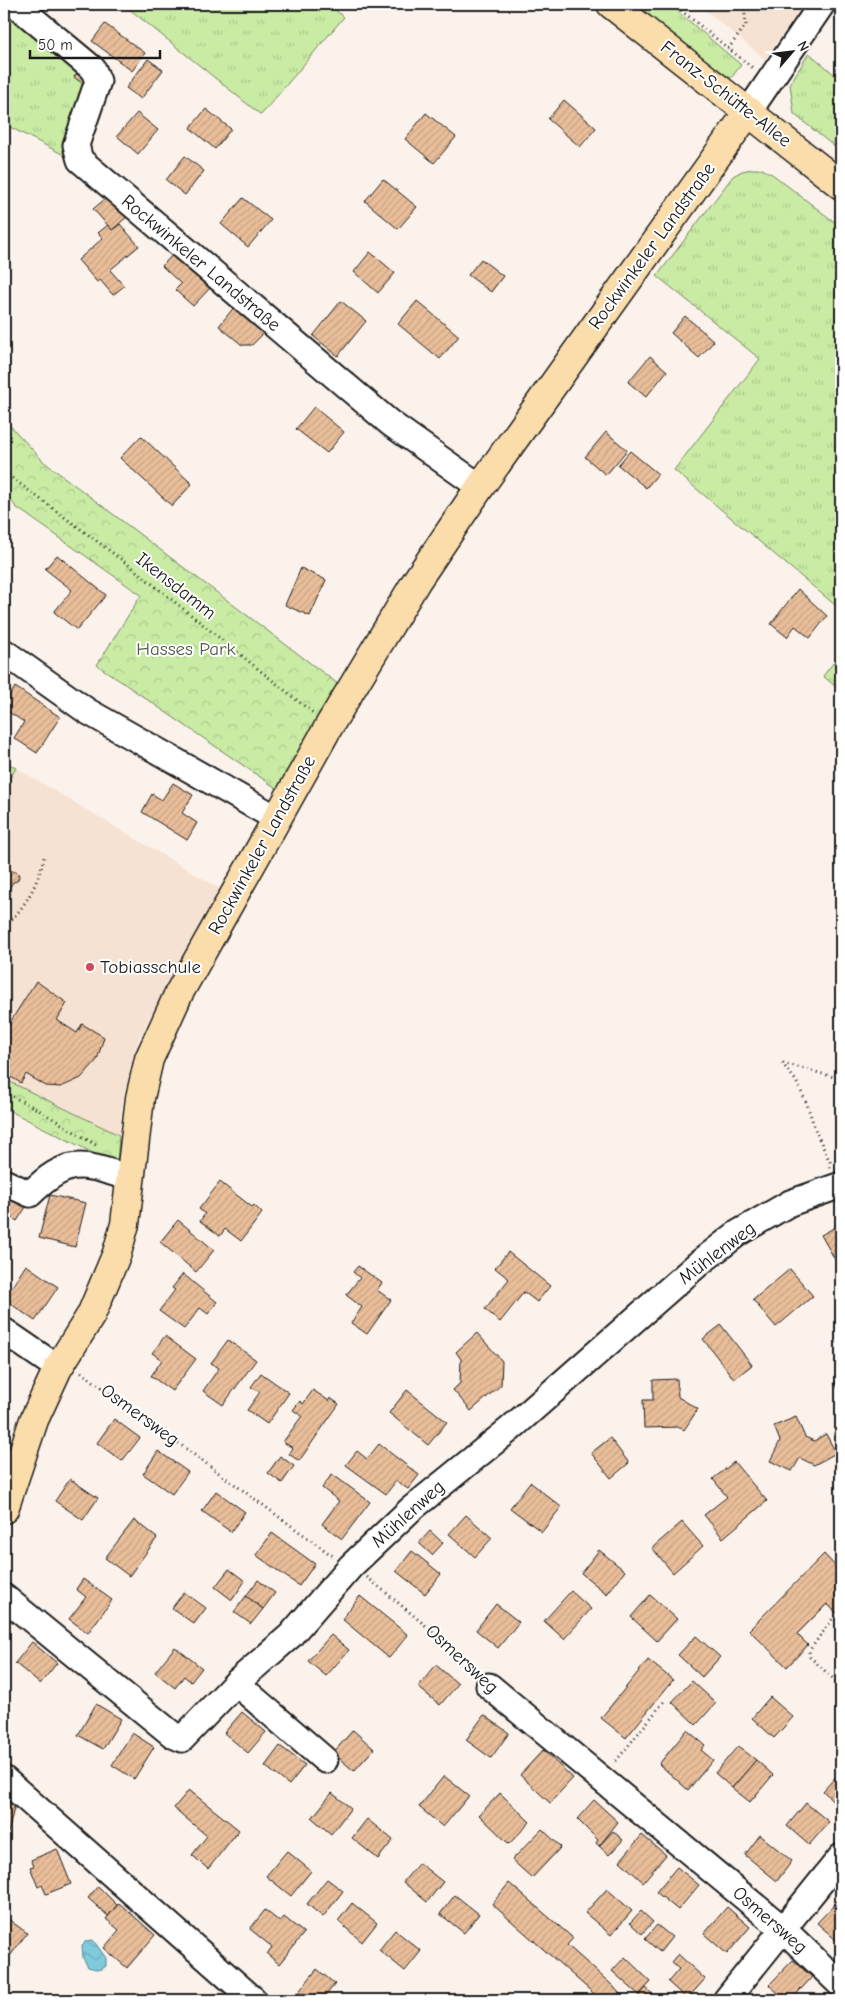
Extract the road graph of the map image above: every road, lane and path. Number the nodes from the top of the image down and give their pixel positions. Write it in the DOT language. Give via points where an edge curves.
graph roads {
  1 [pos="15,4"];
  2 [pos="611,4"];
  3 [pos="673,4"];
  4 [pos="822,4"];
  5 [pos="744,5"];
  6 [pos="728,49"];
  7 [pos="754,78"];
  8 [pos="748,112"];
  9 [pos="841,185"];
  10 [pos="4,472"];
  11 [pos="480,487"];
  12 [pos="4,652"];
  13 [pos="329,726"];
  14 [pos="276,818"];
  15 [pos="44,857"];
  16 [pos="4,926"];
  17 [pos="841,1079"];
  18 [pos="4,1092"];
  19 [pos="100,1148"];
  20 [pos="130,1178"];
  21 [pos="4,1182"];
  22 [pos="836,1186"];
  23 [pos="4,1330"];
  24 [pos="58,1368"];
  25 [pos="4,1509"];
  26 [pos="351,1566"];
  27 [pos="4,1597"];
  28 [pos="841,1616"];
  29 [pos="804,1649"];
  30 [pos="809,1651"];
  31 [pos="236,1683"];
  32 [pos="489,1686"];
  33 [pos="841,1686"];
  34 [pos="666,1700"];
  35 [pos="325,1760"];
  36 [pos="616,1761"];
  37 [pos="4,1778"];
  38 [pos="841,1857"];
  39 [pos="784,1930"];
  40 [pos="841,1985"];
  41 [pos="254,2000"];
  42 [pos="726,2000"];
  1 -- 11 [label="street, Rockwinkeler Landstraße" via="93,69 98,80 76,145 80,160 390,423"];
  2 -- 8 [label="main road, Franz-Schütte-Allee"];
  3 -- 6 [label="path"];
  4 -- 8 [label="street, Rockwinkeler Landstraße"];
  5 -- 6 [label="path" via="746,25"];
  6 -- 7 [label="path" via="755,70"];
  8 -- 9 [label="main road, Franz-Schütte-Allee"];
  8 -- 11 [label="main road, Rockwinkeler Landstraße"];
  10 -- 13 [label="path, Ikensdamm" via="130,566"];
  11 -- 13 [label="main road, Rockwinkeler Landstraße" via="417,580"];
  12 -- 14 [label="street" via="87,711"];
  13 -- 14 [label="main road, Rockwinkeler Landstraße"];
  14 -- 20 [label="main road, Rockwinkeler Landstraße" via="180,993 149,1059 140,1098"];
  15 -- 16 [label="path" via="40,876 13,919"];
  17 -- 22 [label="path" via="782,1063 808,1104"];
  18 -- 19 [label="path" via="37,1108"];
  20 -- 21 [label="street" via="89,1166 68,1166 49,1175 30,1194"];
  20 -- 24 [label="main road, Rockwinkeler Landstraße" via="125,1224 108,1277 91,1315"];
  22 -- 26 [label="street, Mühlenweg" via="790,1203 738,1233 698,1264 517,1423 410,1510"];
  23 -- 24 [label="street"];
  24 -- 25 [label="main road, Rockwinkeler Landstraße" via="34,1420"];
  24 -- 26 [label="path, Osmersweg" via="80,1371 334,1557"];
  26 -- 31 [label="street, Mühlenweg" via="290,1636"];
  26 -- 32 [label="path, Osmersweg" via="480,1671"];
  27 -- 31 [label="street, Mühlenweg" via="182,1739"];
  28 -- 30 [label="path" via="834,1617"];
  29 -- 30 [label="path"];
  30 -- 33 [label="path" via="810,1657"];
  31 -- 35 [label="street"];
  32 -- 39 [label="street, Osmersweg"];
  34 -- 36 [label="path"];
  37 -- 41 [label="street"];
  38 -- 39 [label="street"];
  39 -- 40 [label="street, Osmersweg"];
  39 -- 42 [label="street"];
}
